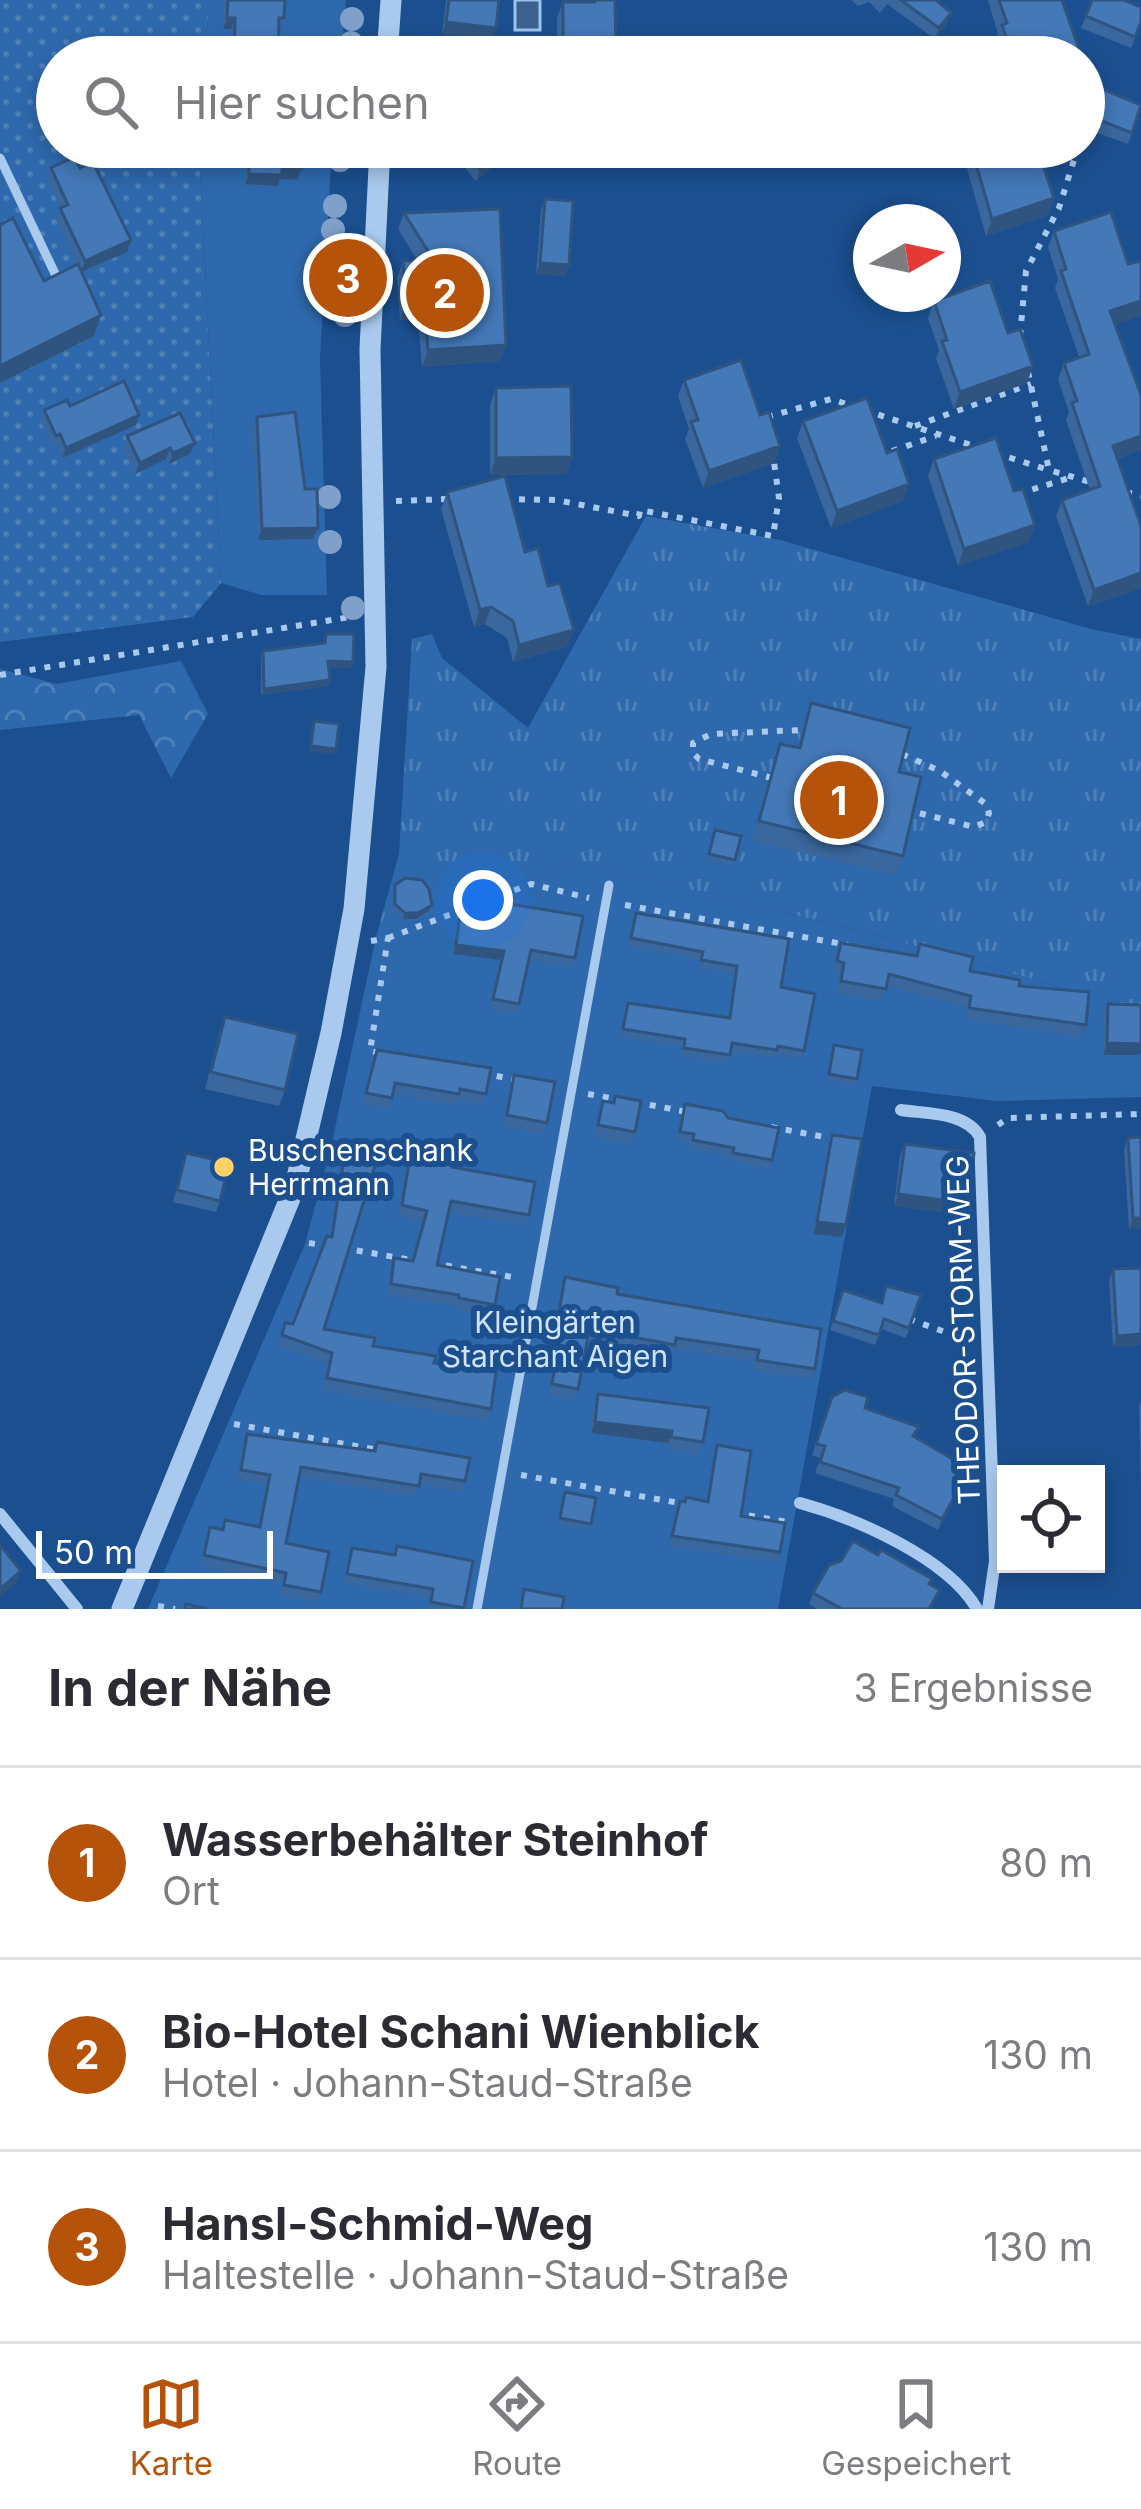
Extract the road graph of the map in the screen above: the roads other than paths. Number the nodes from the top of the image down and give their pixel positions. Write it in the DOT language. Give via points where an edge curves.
graph roads {
  1 [pos="392,0"];
  2 [pos="389,36"];
  3 [pos="0,158"];
  4 [pos="379,168"];
  5 [pos="59,282"];
  6 [pos="609,885"];
  7 [pos="902,1110"];
  8 [pos="800,1503"];
  9 [pos="0,1514"];
  10 [pos="77,1609"];
  11 [pos="122,1609"];
  12 [pos="477,1609"];
  13 [pos="977,1609"];
  14 [pos="988,1609"];
  1 -- 2 [label="street"];
  3 -- 5 [label="lane"];
  4 -- 11 [label="street" via="370,350 378,614 359,870 331,1033 280,1229"];
  6 -- 12 [label="lane"];
  7 -- 14 [label="street, THEODOR-STORM-WEG" via="962,1119 980,1138 995,1561"];
  8 -- 13 [label="street" via="915,1553"];
  9 -- 10 [label="street"];
}
